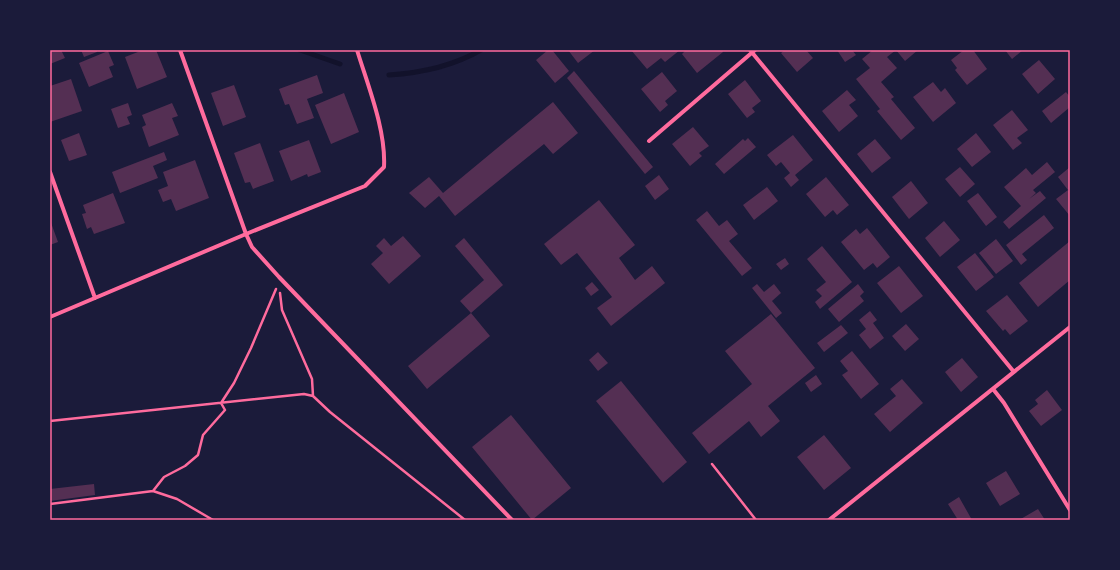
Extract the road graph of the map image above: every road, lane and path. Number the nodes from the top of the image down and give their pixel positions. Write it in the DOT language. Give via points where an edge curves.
graph roads {
  1 [pos="180,50"];
  2 [pos="357,50"];
  3 [pos="753,51"];
  4 [pos="649,140"];
  5 [pos="50,172"];
  6 [pos="246,234"];
  7 [pos="278,277"];
  8 [pos="95,298"];
  9 [pos="50,317"];
  10 [pos="1070,327"];
  11 [pos="1014,372"];
  12 [pos="993,389"];
  13 [pos="312,396"];
  14 [pos="221,403"];
  15 [pos="50,421"];
  16 [pos="712,464"];
  17 [pos="153,491"];
  18 [pos="50,504"];
  19 [pos="1070,510"];
  20 [pos="753,516"];
  21 [pos="213,520"];
  22 [pos="465,520"];
  23 [pos="512,520"];
  24 [pos="750,520"];
  25 [pos="756,520"];
  26 [pos="829,520"];
  1 -- 6 [label="street"];
  2 -- 6 [label="street" via="381,133 385,154 384,167 365,186"];
  3 -- 4 [label="street"];
  3 -- 11 [label="street"];
  5 -- 8 [label="street"];
  6 -- 7 [label="street" via="252,247"];
  6 -- 8 [label="street"];
  7 -- 13 [label="path" via="282,310 312,379"];
  7 -- 14 [label="path" via="275,294 251,348 234,384"];
  7 -- 23 [label="street"];
  8 -- 9 [label="street"];
  10 -- 11 [label="street"];
  11 -- 12 [label="street"];
  12 -- 19 [label="street"];
  12 -- 26 [label="street"];
  13 -- 14 [label="path" via="304,394"];
  13 -- 22 [label="path"];
  14 -- 15 [label="path"];
  14 -- 17 [label="path" via="225,410 204,435 198,455 185,466 164,477"];
  16 -- 20 [label="path"];
  17 -- 18 [label="path"];
  17 -- 21 [label="path" via="177,499"];
  20 -- 24 [label="path"];
  20 -- 25 [label="path"];
}
